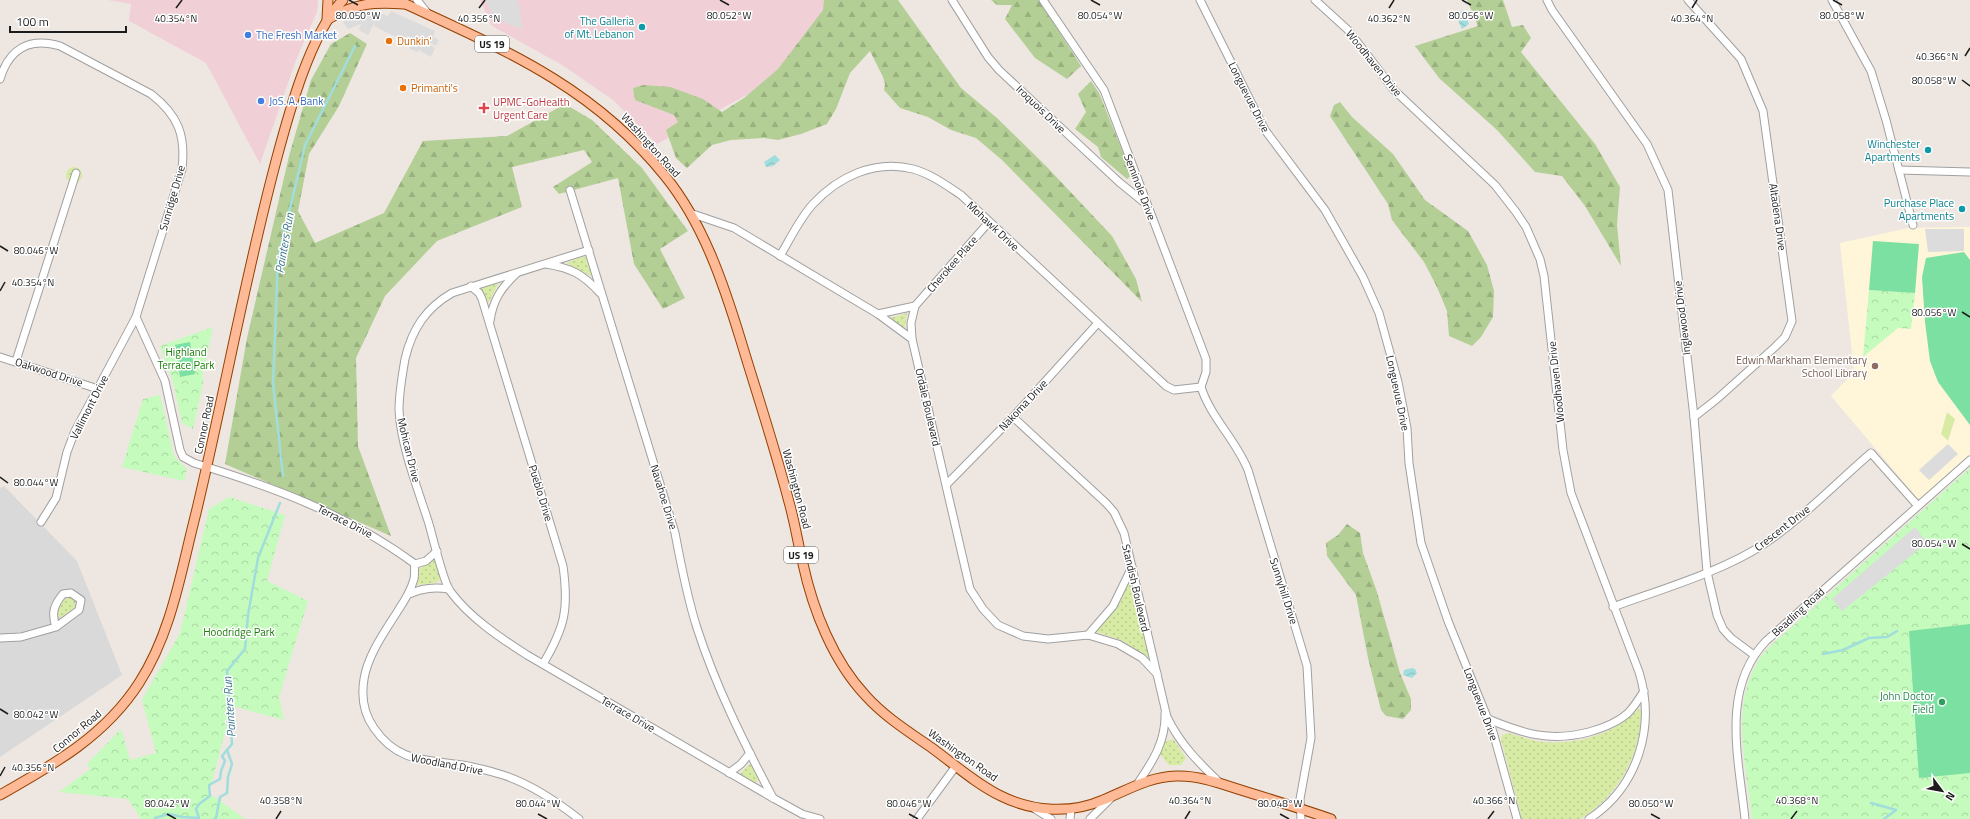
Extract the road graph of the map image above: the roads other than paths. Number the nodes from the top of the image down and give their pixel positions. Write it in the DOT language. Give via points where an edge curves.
graph roads {
  1 [pos="328,0"];
  2 [pos="343,0"];
  3 [pos="417,0"];
  4 [pos="952,0"];
  5 [pos="1043,0"];
  6 [pos="1200,0"];
  7 [pos="1315,0"];
  8 [pos="1547,0"];
  9 [pos="1688,0"];
  10 [pos="1832,0"];
  11 [pos="401,2"];
  12 [pos="428,14"];
  13 [pos="327,20"];
  14 [pos="0,79"];
  15 [pos="1899,170"];
  16 [pos="1970,172"];
  17 [pos="76,173"];
  18 [pos="570,190"];
  19 [pos="1146,204"];
  20 [pos="690,213"];
  21 [pos="989,222"];
  22 [pos="1913,225"];
  23 [pos="589,250"];
  24 [pos="780,256"];
  25 [pos="544,264"];
  26 [pos="518,272"];
  27 [pos="471,286"];
  28 [pos="602,295"];
  29 [pos="915,306"];
  30 [pos="878,314"];
  31 [pos="136,316"];
  32 [pos="490,322"];
  33 [pos="1098,324"];
  34 [pos="912,340"];
  35 [pos="4,358"];
  36 [pos="16,361"];
  37 [pos="0,362"];
  38 [pos="1201,387"];
  39 [pos="98,389"];
  40 [pos="1013,416"];
  41 [pos="1694,417"];
  42 [pos="1970,460"];
  43 [pos="207,467"];
  44 [pos="946,484"];
  45 [pos="1918,506"];
  46 [pos="41,522"];
  47 [pos="437,551"];
  48 [pos="415,564"];
  49 [pos="1132,567"];
  50 [pos="1707,572"];
  51 [pos="449,590"];
  52 [pos="408,594"];
  53 [pos="1613,607"];
  54 [pos="56,627"];
  55 [pos="1088,635"];
  56 [pos="0,638"];
  57 [pos="1754,655"];
  58 [pos="543,664"];
  59 [pos="1157,674"];
  60 [pos="1644,691"];
  61 [pos="1164,707"];
  62 [pos="1488,719"];
  63 [pos="750,753"];
  64 [pos="956,766"];
  65 [pos="729,773"];
  66 [pos="1138,783"];
  67 [pos="1220,783"];
  68 [pos="0,795"];
  69 [pos="1114,795"];
  70 [pos="773,798"];
  71 [pos="1034,808"];
  72 [pos="1071,809"];
  73 [pos="1301,809"];
  74 [pos="811,818"];
  75 [pos="578,819"];
  76 [pos="820,819"];
  77 [pos="917,819"];
  78 [pos="1051,819"];
  79 [pos="1070,819"];
  80 [pos="1090,819"];
  81 [pos="1301,819"];
  82 [pos="1331,819"];
  83 [pos="1517,819"];
  84 [pos="1589,819"];
  85 [pos="1745,819"];
  1 -- 13 [label="main road"];
  2 -- 13 [label="main road, Connor Road"];
  3 -- 12 [label="street"];
  4 -- 19 [label="street, Iroquois Drive" via="999,70"];
  5 -- 19 [label="street, Seminole Drive" via="1104,90"];
  6 -- 62 [label="street, Longuevue Drive" via="1265,130 1325,210 1363,277 1378,313 1398,382 1407,428 1409,463 1421,543 1448,621"];
  7 -- 53 [label="street, Woodhaven Drive" via="1348,30 1394,90 1494,185 1526,227 1540,259 1544,276 1563,450 1571,493"];
  8 -- 41 [label="street, Inglewood Drive" via="1647,144 1668,190"];
  9 -- 41 [label="street, Altadena Drive" via="1741,59 1763,111 1792,321 1786,337 1717,400"];
  10 -- 15 [label="street" via="1871,71"];
  11 -- 12 [label="main road, Washington Road / US 19"];
  11 -- 13 [label="main road" via="360,4"];
  12 -- 20 [label="main road, Washington Road / US 19" via="532,65 588,100 619,126 651,159"];
  13 -- 43 [label="main road, Connor Road" via="294,98 276,158"];
  14 -- 31 [label="street, Sunridge Drive" via="9,58 18,50 39,42 49,43 60,46 151,94 172,114 183,141 182,169"];
  15 -- 16 [label="street"];
  15 -- 22 [label="street"];
  17 -- 36 [label="street"];
  18 -- 23 [label="street, Navahoe Drive"];
  19 -- 38 [label="street, Seminole Drive" via="1206,359 1206,372"];
  20 -- 24 [label="street" via="729,226"];
  20 -- 64 [label="main road, Washington Road / US 19" via="708,249 728,301 787,492 807,581 836,655 859,689 877,708"];
  21 -- 24 [label="street, Mohawk Drive" via="961,195 938,179 912,169 885,166 861,170 837,183 813,204"];
  21 -- 29 [label="street, Cherokee Place"];
  21 -- 33 [label="street, Mohawk Drive"];
  23 -- 25 [label="street, Mohican Drive"];
  23 -- 28 [label="street, Navahoe Drive"];
  24 -- 30 [label="street"];
  25 -- 26 [label="street, Mohican Drive"];
  25 -- 28 [label="street, Mohican Drive" via="576,272"];
  26 -- 27 [label="street, Mohican Drive"];
  26 -- 32 [label="street, Pueblo Drive" via="497,294"];
  27 -- 32 [label="street, Pueblo Drive" via="479,293"];
  27 -- 47 [label="street, Mohican Drive" via="452,293 427,311 415,329 408,347 400,388 399,411 402,430"];
  28 -- 63 [label="street, Navahoe Drive" via="675,533 686,589 697,627 711,666"];
  29 -- 30 [label="street"];
  29 -- 34 [label="street" via="911,323"];
  30 -- 34 [label="street"];
  31 -- 39 [label="street, Vallimont Drive"];
  31 -- 43 [label="street" via="165,381 180,450 188,461"];
  32 -- 58 [label="street, Pueblo Drive" via="563,566 566,608 561,628"];
  33 -- 38 [label="street, Mohawk Drive" via="1166,386 1174,390"];
  33 -- 40 [label="street, Nakoma Drive"];
  34 -- 44 [label="street, Ordale Boulevard"];
  35 -- 36 [label="street, Oakwood Drive"];
  35 -- 37 [label="street"];
  36 -- 39 [label="street, Oakwood Drive"];
  38 -- 73 [label="street, Sunnyhill Drive" via="1207,403 1237,447 1248,470 1304,655 1308,676 1311,738 1300,799"];
  39 -- 46 [label="street, Vallimont Drive" via="75,431 56,498"];
  40 -- 44 [label="street, Nakoma Drive"];
  40 -- 49 [label="street, Standish Boulevard" via="1114,512 1124,533"];
  41 -- 50 [label="street, Inglewood Drive"];
  42 -- 45 [label="street, Beadling Road"];
  43 -- 48 [label="street, Terrace Drive" via="280,491 334,515 370,533"];
  43 -- 68 [label="main road, Connor Road" via="169,622 156,653 138,685 102,728 77,749"];
  44 -- 55 [label="street, Ordale Boulevard" via="970,589 983,609 998,625 1023,636 1048,639"];
  45 -- 50 [label="street, Crescent Drive" via="1871,453 1764,544"];
  45 -- 57 [label="street, Beadling Road" via="1766,641"];
  47 -- 48 [label="street" via="426,560"];
  47 -- 51 [label="street, Terrace Drive"];
  48 -- 52 [label="street, Woodland Drive" via="414,579"];
  49 -- 55 [label="street" via="1113,606"];
  49 -- 59 [label="street, Standish Boulevard"];
  50 -- 53 [label="street, Crescent Drive"];
  50 -- 57 [label="street, Inglewood Drive" via="1723,629"];
  51 -- 52 [label="street" via="436,587"];
  51 -- 58 [label="street, Terrace Drive" via="470,613 500,637"];
  52 -- 75 [label="street, Woodland Drive" via="370,660 364,679 362,699 367,718 382,740 400,754 504,775 557,802"];
  53 -- 60 [label="street, Woodhaven Drive"];
  54 -- 54 [label="street" via="52,618 56,603 63,594 71,594 81,600 79,610"];
  54 -- 56 [label="street" via="21,637"];
  55 -- 59 [label="street, Ordale Boulevard" via="1118,644 1142,658"];
  57 -- 85 [label="street, Beadling Road" via="1744,675 1736,710"];
  58 -- 65 [label="street, Terrace Drive"];
  59 -- 61 [label="street, Standish Boulevard"];
  60 -- 62 [label="street" via="1631,710 1620,719 1575,735 1537,735"];
  60 -- 84 [label="street, Woodhaven Drive" via="1646,725 1638,758 1619,792"];
  61 -- 66 [label="street" via="1161,744"];
  61 -- 67 [label="street, Standish Boulevard" via="1182,743"];
  62 -- 83 [label="street, Longuevue Drive"];
  63 -- 65 [label="street"];
  63 -- 70 [label="street, Navahoe Drive"];
  64 -- 71 [label="main road, Washington Road / US 19" via="995,793"];
  64 -- 77 [label="street"];
  65 -- 70 [label="street, Terrace Drive"];
  66 -- 67 [label="main road, Washington Road / US 19" via="1178,776"];
  66 -- 69 [label="main road, Washington Road / US 19"];
  67 -- 73 [label="main road, Washington Road / US 19"];
  69 -- 72 [label="main road, Washington Road / US 19" via="1096,803"];
  69 -- 80 [label="street"];
  70 -- 74 [label="street, Terrace Drive"];
  71 -- 72 [label="main road, Washington Road / US 19"];
  71 -- 78 [label="street"];
  72 -- 79 [label="street"];
  73 -- 81 [label="street, Sunnyhill Drive"];
  73 -- 82 [label="main road, Washington Road / US 19"];
  74 -- 76 [label="street, Terrace Drive"];
}
